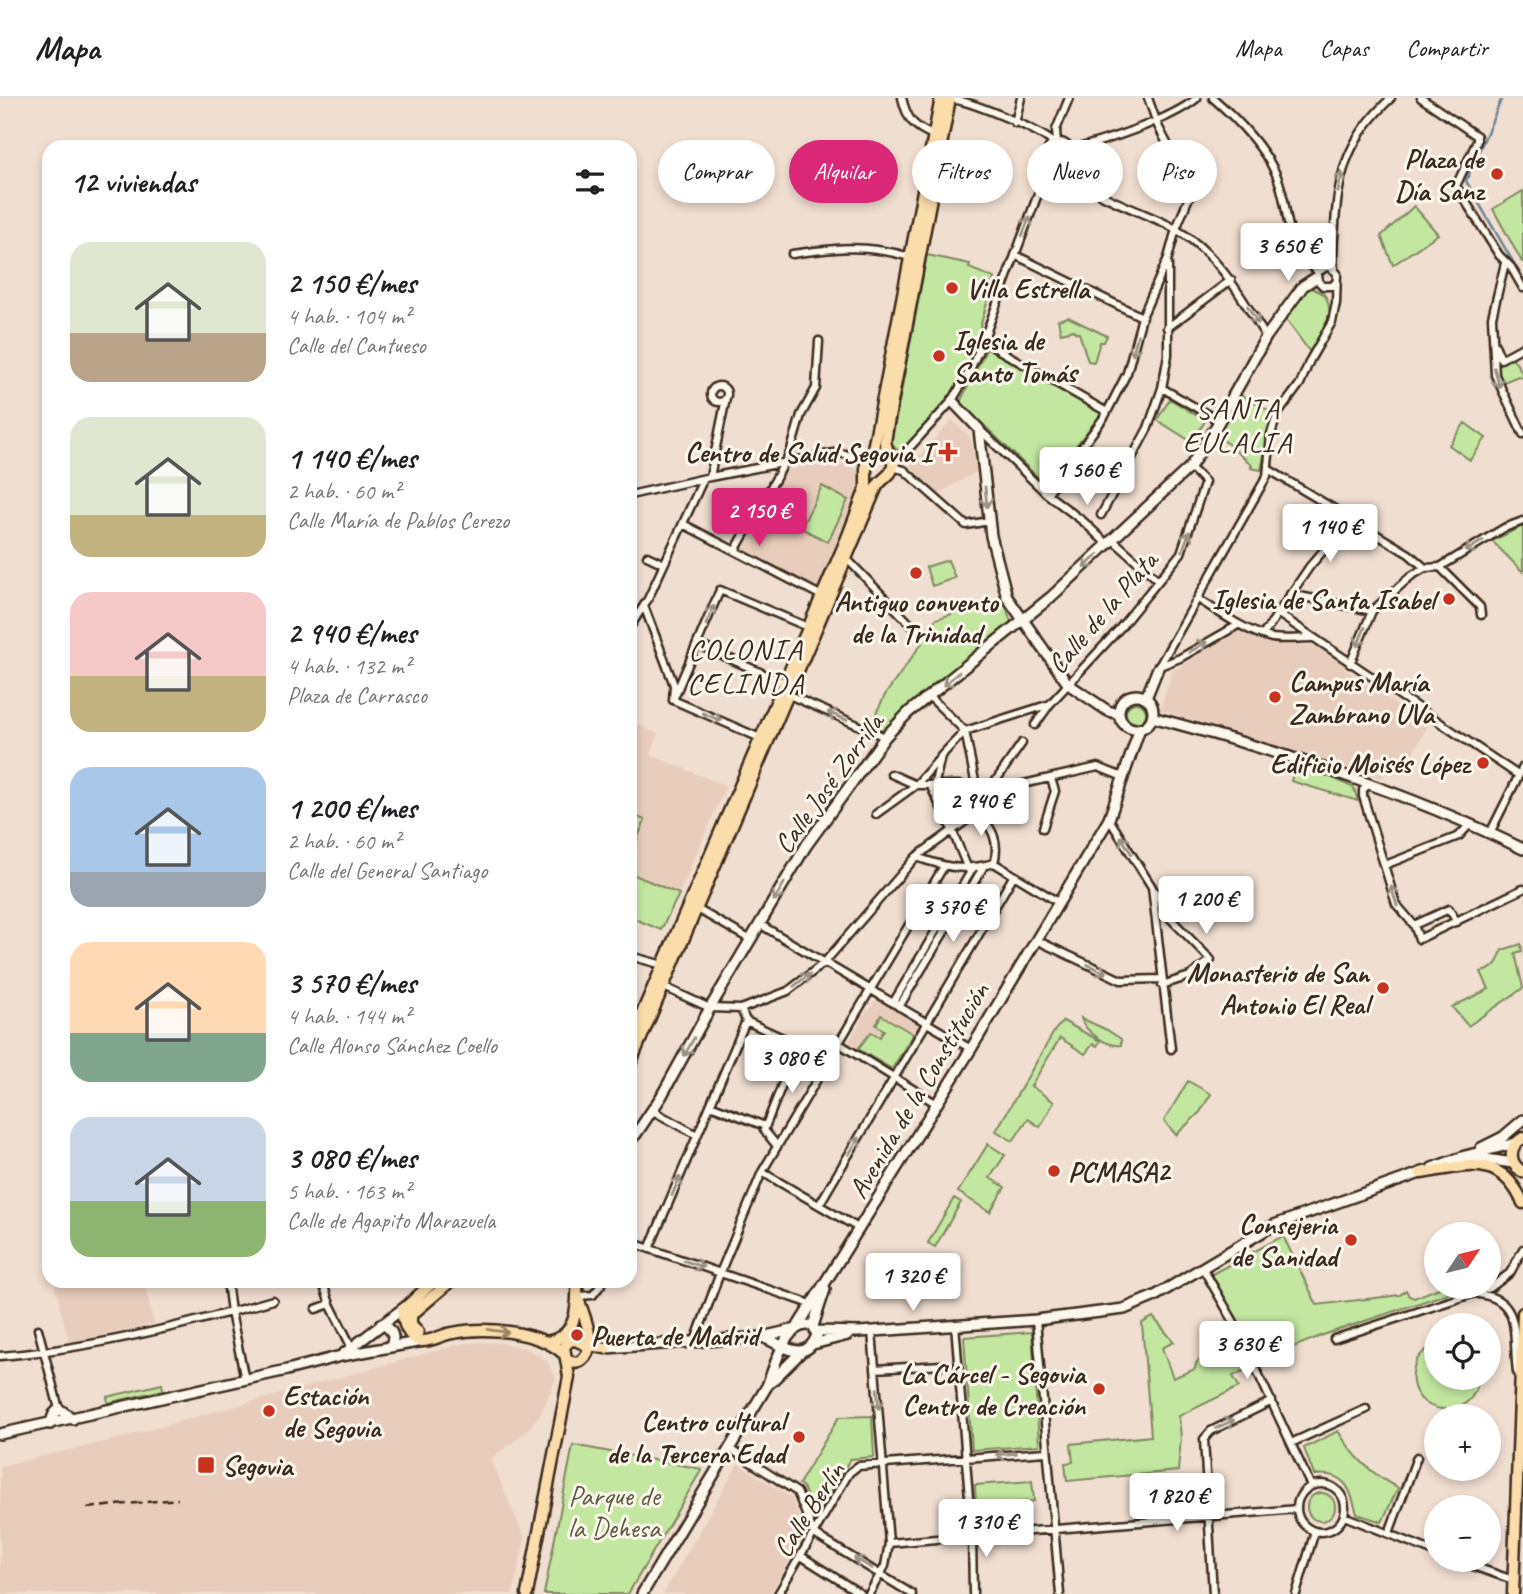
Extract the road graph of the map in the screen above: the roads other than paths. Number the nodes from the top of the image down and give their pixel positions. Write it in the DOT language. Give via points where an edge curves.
graph roads {
  1 [pos="902,98"];
  2 [pos="941,98"];
  3 [pos="950,98"];
  4 [pos="960,98"];
  5 [pos="1021,98"];
  6 [pos="1069,98"];
  7 [pos="1148,98"];
  8 [pos="1197,98"];
  9 [pos="1213,98"];
  10 [pos="1391,98"];
  11 [pos="1421,98"];
  12 [pos="974,106"];
  13 [pos="1156,120"];
  14 [pos="1015,123"];
  15 [pos="933,135"];
  16 [pos="1052,140"];
  17 [pos="1056,140"];
  18 [pos="1099,140"];
  19 [pos="1035,203"];
  20 [pos="1120,203"];
  21 [pos="1176,229"];
  22 [pos="792,254"];
  23 [pos="1015,255"];
  24 [pos="910,257"];
  25 [pos="1168,258"];
  26 [pos="1505,263"];
  27 [pos="1334,269"];
  28 [pos="1318,274"];
  29 [pos="1231,280"];
  30 [pos="1336,282"];
  31 [pos="1523,288"];
  32 [pos="1151,298"];
  33 [pos="1167,302"];
  34 [pos="1142,317"];
  35 [pos="1167,328"];
  36 [pos="1266,337"];
  37 [pos="1492,337"];
  38 [pos="819,341"];
  39 [pos="983,341"];
  40 [pos="1522,347"];
  41 [pos="1162,388"];
  42 [pos="726,398"];
  43 [pos="952,401"];
  44 [pos="1107,412"];
  45 [pos="1219,421"];
  46 [pos="979,429"];
  47 [pos="1523,434"];
  48 [pos="889,455"];
  49 [pos="869,457"];
  50 [pos="785,463"];
  51 [pos="892,467"];
  52 [pos="1190,467"];
  53 [pos="1268,469"];
  54 [pos="867,472"];
  55 [pos="883,477"];
  56 [pos="707,478"];
  57 [pos="637,493"];
  58 [pos="1047,494"];
  59 [pos="1101,515"];
  60 [pos="1351,519"];
  61 [pos="989,521"];
  62 [pos="1523,521"];
  63 [pos="683,524"];
  64 [pos="1110,542"];
  65 [pos="735,551"];
  66 [pos="647,556"];
  67 [pos="847,559"];
  68 [pos="664,564"];
  69 [pos="1440,567"];
  70 [pos="1425,568"];
  71 [pos="1158,580"];
  72 [pos="1290,594"];
  73 [pos="822,596"];
  74 [pos="1200,600"];
  75 [pos="644,606"];
  76 [pos="1372,611"];
  77 [pos="1277,613"];
  78 [pos="1481,615"];
  79 [pos="637,616"];
  80 [pos="1023,621"];
  81 [pos="1238,625"];
  82 [pos="808,628"];
  83 [pos="919,633"];
  84 [pos="1263,635"];
  85 [pos="1311,638"];
  86 [pos="697,644"];
  87 [pos="1350,664"];
  88 [pos="1158,668"];
  89 [pos="784,683"];
  90 [pos="1068,684"];
  91 [pos="789,695"];
  92 [pos="930,697"];
  93 [pos="1146,698"];
  94 [pos="673,700"];
  95 [pos="1050,704"];
  96 [pos="1119,714"];
  97 [pos="1152,717"];
  98 [pos="1035,725"];
  99 [pos="1140,728"];
  100 [pos="965,731"];
  101 [pos="885,737"];
  102 [pos="760,738"];
  103 [pos="1022,743"];
  104 [pos="941,756"];
  105 [pos="1523,767"];
  106 [pos="891,774"];
  107 [pos="1518,775"];
  108 [pos="1123,777"];
  109 [pos="1051,779"];
  110 [pos="975,781"];
  111 [pos="1369,783"];
  112 [pos="916,785"];
  113 [pos="933,787"];
  114 [pos="984,791"];
  115 [pos="978,812"];
  116 [pos="876,814"];
  117 [pos="1109,819"];
  118 [pos="1470,824"];
  119 [pos="1043,828"];
  120 [pos="953,830"];
  121 [pos="1490,833"];
  122 [pos="1523,849"];
  123 [pos="916,857"];
  124 [pos="994,863"];
  125 [pos="1385,865"];
  126 [pos="944,866"];
  127 [pos="972,871"];
  128 [pos="1014,876"];
  129 [pos="1152,887"];
  130 [pos="1523,889"];
  131 [pos="1058,902"];
  132 [pos="697,909"];
  133 [pos="1457,922"];
  134 [pos="761,925"];
  135 [pos="1414,925"];
  136 [pos="751,940"];
  137 [pos="1036,940"];
  138 [pos="637,958"];
  139 [pos="824,962"];
  140 [pos="663,965"];
  141 [pos="1162,982"];
  142 [pos="664,987"];
  143 [pos="870,989"];
  144 [pos="898,1002"];
  145 [pos="710,1008"];
  146 [pos="741,1009"];
  147 [pos="746,1021"];
  148 [pos="926,1023"];
  149 [pos="637,1025"];
  150 [pos="838,1043"];
  151 [pos="798,1045"];
  152 [pos="637,1048"];
  153 [pos="971,1049"];
  154 [pos="1171,1049"];
  155 [pos="826,1062"];
  156 [pos="895,1078"];
  157 [pos="937,1104"];
  158 [pos="710,1105"];
  159 [pos="656,1112"];
  160 [pos="1523,1120"];
  161 [pos="765,1126"];
  162 [pos="637,1132"];
  163 [pos="697,1135"];
  164 [pos="1519,1140"];
  165 [pos="777,1146"];
  166 [pos="1465,1156"];
  167 [pos="1519,1169"];
  168 [pos="762,1172"];
  169 [pos="1421,1173"];
  170 [pos="1523,1191"];
  171 [pos="1523,1203"];
  172 [pos="819,1205"];
  173 [pos="860,1229"];
  174 [pos="637,1245"];
  175 [pos="649,1249"];
  176 [pos="1523,1249"];
  177 [pos="1202,1267"];
  178 [pos="720,1273"];
  179 [pos="1502,1280"];
  180 [pos="228,1288"];
  181 [pos="324,1288"];
  182 [pos="426,1288"];
  183 [pos="443,1288"];
  184 [pos="577,1288"];
  185 [pos="598,1288"];
  186 [pos="578,1297"];
  187 [pos="1460,1299"];
  188 [pos="1498,1299"];
  189 [pos="273,1300"];
  190 [pos="330,1304"];
  191 [pos="405,1307"];
  192 [pos="815,1307"];
  193 [pos="316,1309"];
  194 [pos="231,1312"];
  195 [pos="1520,1316"];
  196 [pos="1036,1320"];
  197 [pos="381,1324"];
  198 [pos="955,1324"];
  199 [pos="815,1328"];
  200 [pos="38,1329"];
  201 [pos="834,1331"];
  202 [pos="872,1331"];
  203 [pos="859,1332"];
  204 [pos="450,1333"];
  205 [pos="763,1337"];
  206 [pos="790,1338"];
  207 [pos="1334,1339"];
  208 [pos="424,1341"];
  209 [pos="695,1341"];
  210 [pos="545,1342"];
  211 [pos="813,1344"];
  212 [pos="389,1347"];
  213 [pos="603,1348"];
  214 [pos="354,1350"];
  215 [pos="585,1350"];
  216 [pos="802,1351"];
  217 [pos="45,1352"];
  218 [pos="0,1356"];
  219 [pos="565,1356"];
  220 [pos="778,1361"];
  221 [pos="942,1364"];
  222 [pos="875,1369"];
  223 [pos="569,1377"];
  224 [pos="245,1380"];
  225 [pos="767,1386"];
  226 [pos="1272,1401"];
  227 [pos="59,1409"];
  228 [pos="1366,1409"];
  229 [pos="73,1419"];
  230 [pos="50,1424"];
  231 [pos="0,1434"];
  232 [pos="1291,1443"];
  233 [pos="729,1448"];
  234 [pos="1046,1452"];
  235 [pos="966,1457"];
  236 [pos="1417,1457"];
  237 [pos="883,1463"];
  238 [pos="1311,1486"];
  239 [pos="1297,1509"];
  240 [pos="1344,1516"];
  241 [pos="1208,1517"];
  242 [pos="1055,1530"];
  243 [pos="1315,1531"];
  244 [pos="1389,1533"];
  245 [pos="814,1534"];
  246 [pos="972,1535"];
  247 [pos="889,1543"];
  248 [pos="1424,1547"];
  249 [pos="802,1556"];
  250 [pos="1420,1557"];
  251 [pos="1490,1572"];
  252 [pos="881,1574"];
  253 [pos="1513,1580"];
  254 [pos="972,1582"];
  255 [pos="527,1594"];
  256 [pos="642,1594"];
  257 [pos="778,1594"];
  258 [pos="861,1594"];
  259 [pos="869,1594"];
  260 [pos="912,1594"];
  261 [pos="965,1594"];
  262 [pos="973,1594"];
  263 [pos="1060,1594"];
  264 [pos="1213,1594"];
  265 [pos="1296,1594"];
  266 [pos="1513,1594"];
  1 -- 15 [label="street" via="912,124"];
  2 -- 3 [label="street"];
  2 -- 15 [label="main road"];
  3 -- 12 [label="street"];
  3 -- 48 [label="main road" via="888,423 885,442"];
  4 -- 12 [label="street"];
  5 -- 14 [label="street"];
  6 -- 17 [label="street"];
  7 -- 13 [label="street"];
  8 -- 13 [label="street"];
  9 -- 28 [label="street" via="1237,119 1273,168 1290,233"];
  27 -- 10 [label="street, one-way" via="1339,185 1347,156"];
  11 -- 26 [label="street" via="1478,139 1456,186"];
  12 -- 14 [label="street"];
  13 -- 18 [label="street"];
  13 -- 21 [label="street" via="1191,191"];
  14 -- 16 [label="street"];
  15 -- 24 [label="main road"];
  23 -- 19 [label="street, one-way"];
  20 -- 21 [label="street"];
  21 -- 25 [label="street"];
  21 -- 29 [label="street"];
  22 -- 24 [label="street" via="850,246"];
  23 -- 34 [label="street"];
  23 -- 39 [label="street"];
  24 -- 49 [label="main road"];
  25 -- 32 [label="street"];
  25 -- 33 [label="street"];
  26 -- 31 [label="street"];
  26 -- 37 [label="street" via="1493,310"];
  27 -- 28 [label="street" via="1325,267"];
  27 -- 30 [label="street"];
  28 -- 30 [label="street" via="1323,286"];
  28 -- 36 [label="main road, Calle José Zorrilla" via="1303,286"];
  29 -- 35 [label="street"];
  29 -- 36 [label="street, one-way"];
  30 -- 53 [label="street" via="1333,318 1300,384 1277,415"];
  32 -- 33 [label="street"];
  32 -- 34 [label="street"];
  33 -- 35 [label="street"];
  34 -- 44 [label="street, one-way" via="1127,373"];
  35 -- 41 [label="street" via="1168,359"];
  36 -- 45 [label="main road, Calle José Zorrilla"];
  37 -- 40 [label="street" via="1500,359"];
  37 -- 47 [label="street, one-way" via="1496,380"];
  38 -- 50 [label="street" via="816,388 801,415"];
  39 -- 43 [label="street"];
  39 -- 44 [label="street"];
  41 -- 45 [label="street"];
  41 -- 59 [label="street" via="1148,428"];
  42 -- 56 [label="street"];
  43 -- 46 [label="main road"];
  43 -- 51 [label="street"];
  44 -- 58 [label="street"];
  45 -- 52 [label="main road, Calle José Zorrilla"];
  46 -- 58 [label="street"];
  46 -- 61 [label="main road, one-way"];
  48 -- 49 [label="main road" via="882,451"];
  48 -- 51 [label="main road"];
  49 -- 50 [label="street" via="840,453"];
  49 -- 54 [label="main road"];
  50 -- 56 [label="street"];
  50 -- 65 [label="street"];
  51 -- 55 [label="main road"];
  51 -- 61 [label="street" via="904,470 966,525"];
  52 -- 64 [label="main road, Calle José Zorrilla"];
  71 -- 52 [label="street, Calle de la Plata, one-way" via="1183,550 1205,482"];
  53 -- 60 [label="street"];
  53 -- 74 [label="street"];
  54 -- 55 [label="main road"];
  54 -- 73 [label="main road" via="866,488"];
  55 -- 67 [label="main road"];
  56 -- 57 [label="street"];
  56 -- 63 [label="street"];
  58 -- 64 [label="street"];
  60 -- 70 [label="street"];
  60 -- 72 [label="street"];
  61 -- 80 [label="main road" via="1004,590"];
  62 -- 69 [label="street, one-way"];
  63 -- 65 [label="street"];
  63 -- 68 [label="street"];
  64 -- 71 [label="street"];
  64 -- 80 [label="main road, Calle José Zorrilla, one-way"];
  65 -- 73 [label="street"];
  66 -- 68 [label="street"];
  67 -- 83 [label="street"];
  67 -- 91 [label="main road"];
  68 -- 75 [label="street"];
  69 -- 70 [label="street"];
  69 -- 78 [label="street" via="1480,607"];
  70 -- 76 [label="street"];
  71 -- 90 [label="street, Calle de la Plata"];
  72 -- 76 [label="street"];
  72 -- 77 [label="street"];
  73 -- 82 [label="main road"];
  74 -- 81 [label="street"];
  74 -- 88 [label="street"];
  75 -- 79 [label="street"];
  75 -- 94 [label="street" via="674,685"];
  76 -- 87 [label="street, one-way"];
  77 -- 84 [label="street"];
  77 -- 85 [label="street"];
  80 -- 90 [label="main road"];
  80 -- 92 [label="main road, Calle José Zorrilla, one-way"];
  81 -- 84 [label="street"];
  88 -- 81 [label="street, one-way"];
  86 -- 82 [label="street, one-way" via="720,590"];
  82 -- 89 [label="main road"];
  84 -- 85 [label="street"];
  85 -- 87 [label="street"];
  86 -- 89 [label="street"];
  86 -- 94 [label="street"];
  87 -- 107 [label="street"];
  88 -- 93 [label="main road"];
  89 -- 102 [label="main road"];
  90 -- 95 [label="street, Calle de la Plata"];
  90 -- 96 [label="main road"];
  101 -- 91 [label="street, one-way"];
  91 -- 132 [label="main road"];
  92 -- 100 [label="street"];
  92 -- 101 [label="main road, Calle José Zorrilla"];
  93 -- 96 [label="main road" via="1127,698"];
  93 -- 97 [label="main road"];
  94 -- 102 [label="street, one-way"];
  95 -- 98 [label="street, Calle de la Plata"];
  95 -- 100 [label="street"];
  96 -- 99 [label="main road" via="1126,725"];
  97 -- 99 [label="main road"];
  97 -- 111 [label="main road"];
  99 -- 108 [label="main road, Avenida de la Constitución"];
  100 -- 104 [label="street"];
  100 -- 110 [label="street"];
  101 -- 134 [label="main road, Calle José Zorrilla, one-way" via="811,838"];
  102 -- 140 [label="main road"];
  103 -- 114 [label="street"];
  104 -- 112 [label="street"];
  104 -- 113 [label="street"];
  105 -- 107 [label="street"];
  106 -- 112 [label="street"];
  107 -- 121 [label="street"];
  108 -- 109 [label="street" via="1098,767"];
  108 -- 117 [label="main road, Avenida de la Constitución"];
  109 -- 114 [label="street"];
  109 -- 119 [label="street" via="1055,791"];
  111 -- 118 [label="main road"];
  111 -- 125 [label="street" via="1363,796"];
  112 -- 113 [label="street"];
  112 -- 116 [label="street"];
  113 -- 114 [label="street" via="959,785"];
  113 -- 120 [label="street"];
  114 -- 115 [label="street"];
  115 -- 120 [label="street"];
  115 -- 124 [label="street" via="995,837"];
  129 -- 117 [label="street, one-way"];
  117 -- 131 [label="main road, Avenida de la Constitución"];
  118 -- 121 [label="main road"];
  118 -- 125 [label="street" via="1459,836"];
  120 -- 123 [label="street"];
  120 -- 127 [label="street"];
  121 -- 122 [label="main road"];
  123 -- 126 [label="street"];
  123 -- 139 [label="street"];
  124 -- 127 [label="street"];
  124 -- 128 [label="street"];
  135 -- 125 [label="street, one-way" via="1398,908"];
  126 -- 127 [label="street"];
  126 -- 143 [label="street"];
  127 -- 144 [label="street"];
  128 -- 131 [label="street"];
  128 -- 148 [label="street"];
  129 -- 141 [label="street"];
  129 -- 141 [label="street" via="1170,918 1211,960 1190,976"];
  130 -- 133 [label="street"];
  131 -- 137 [label="main road, Avenida de la Constitución"];
  132 -- 136 [label="street"];
  132 -- 142 [label="main road"];
  133 -- 135 [label="street" via="1449,909"];
  133 -- 135 [label="street" via="1419,939"];
  134 -- 136 [label="main road, Calle José Zorrilla"];
  134 -- 139 [label="street"];
  136 -- 145 [label="main road, Calle José Zorrilla"];
  137 -- 141 [label="street, one-way" via="1121,980"];
  137 -- 153 [label="main road, Avenida de la Constitución"];
  138 -- 140 [label="street"];
  139 -- 143 [label="street"];
  146 -- 139 [label="street, one-way" via="788,991"];
  140 -- 149 [label="main road"];
  141 -- 154 [label="street"];
  142 -- 145 [label="street"];
  142 -- 152 [label="main road"];
  143 -- 144 [label="street"];
  143 -- 150 [label="street"];
  144 -- 148 [label="street"];
  145 -- 146 [label="street"];
  145 -- 159 [label="main road, Calle José Zorrilla, one-way"];
  146 -- 147 [label="street"];
  147 -- 151 [label="street"];
  147 -- 158 [label="street"];
  148 -- 153 [label="street"];
  148 -- 156 [label="street"];
  150 -- 155 [label="street"];
  150 -- 156 [label="street"];
  151 -- 155 [label="street"];
  151 -- 161 [label="street"];
  153 -- 157 [label="main road, Avenida de la Constitución"];
  155 -- 165 [label="street"];
  156 -- 157 [label="street"];
  172 -- 156 [label="street, one-way"];
  157 -- 173 [label="main road, Avenida de la Constitución"];
  158 -- 161 [label="street"];
  158 -- 163 [label="street"];
  159 -- 162 [label="main road, Calle José Zorrilla"];
  159 -- 163 [label="street"];
  160 -- 166 [label="main road" via="1503,1137"];
  161 -- 165 [label="street"];
  175 -- 163 [label="street, one-way"];
  164 -- 166 [label="main road"];
  164 -- 167 [label="main road" via="1511,1154"];
  165 -- 168 [label="street"];
  166 -- 169 [label="main road"];
  167 -- 169 [label="main road" via="1498,1160 1476,1159"];
  167 -- 170 [label="main road"];
  168 -- 172 [label="street"];
  168 -- 178 [label="street"];
  169 -- 171 [label="main road" via="1469,1165 1491,1167 1505,1176"];
  169 -- 177 [label="main road" via="1274,1225"];
  172 -- 173 [label="street"];
  173 -- 192 [label="main road, Avenida de la Constitución"];
  174 -- 175 [label="street"];
  175 -- 178 [label="street, one-way"];
  176 -- 179 [label="street"];
  177 -- 196 [label="main road" via="1124,1309"];
  177 -- 226 [label="street"];
  178 -- 192 [label="street"];
  178 -- 209 [label="street"];
  180 -- 194 [label="street"];
  181 -- 190 [label="street"];
  182 -- 191 [label="main road"];
  183 -- 204 [label="main road" via="411,1317 422,1334"];
  184 -- 186 [label="main road"];
  185 -- 186 [label="street" via="593,1295"];
  186 -- 210 [label="main road" via="570,1328 558,1340"];
  186 -- 215 [label="main road"];
  187 -- 207 [label="street"];
  188 -- 195 [label="street"];
  189 -- 194 [label="street"];
  190 -- 193 [label="street"];
  190 -- 214 [label="street"];
  191 -- 197 [label="main road"];
  191 -- 208 [label="main road" via="405,1325"];
  192 -- 199 [label="main road, Avenida de la Constitución"];
  192 -- 201 [label="main road" via="822,1323"];
  192 -- 206 [label="main road, Avenida de la Constitución"];
  194 -- 217 [label="street"];
  194 -- 224 [label="street"];
  195 -- 253 [label="main road"];
  196 -- 198 [label="main road"];
  196 -- 234 [label="street"];
  197 -- 212 [label="main road" via="392,1332"];
  197 -- 214 [label="main road"];
  198 -- 202 [label="main road"];
  198 -- 235 [label="street"];
  199 -- 201 [label="main road"];
  199 -- 206 [label="main road" via="807,1324"];
  199 -- 211 [label="main road, Avenida de la Constitución"];
  200 -- 217 [label="street"];
  201 -- 203 [label="main road"];
  202 -- 203 [label="main road"];
  202 -- 222 [label="street"];
  203 -- 211 [label="main road, Avenida de la Constitución"];
  204 -- 208 [label="main road"];
  204 -- 210 [label="main road, one-way" via="490,1329"];
  205 -- 206 [label="main road"];
  205 -- 206 [label="main road"];
  205 -- 209 [label="main road"];
  205 -- 220 [label="main road" via="775,1348"];
  206 -- 216 [label="main road" via="795,1352"];
  206 -- 220 [label="main road, Avenida de la Constitución"];
  208 -- 212 [label="main road"];
  209 -- 213 [label="main road"];
  210 -- 219 [label="main road"];
  211 -- 216 [label="main road, Avenida de la Constitución"];
  212 -- 214 [label="main road"];
  213 -- 215 [label="main road"];
  213 -- 215 [label="main road"];
  214 -- 224 [label="main road"];
  215 -- 219 [label="main road" via="573,1363"];
  215 -- 219 [label="main road" via="578,1340 570,1340"];
  215 -- 223 [label="main road"];
  216 -- 225 [label="main road, Avenida de la Constitución"];
  217 -- 218 [label="street"];
  217 -- 227 [label="street"];
  219 -- 223 [label="main road"];
  220 -- 225 [label="main road, Avenida de la Constitución"];
  221 -- 222 [label="street"];
  222 -- 237 [label="street, one-way"];
  223 -- 255 [label="main road"];
  224 -- 229 [label="main road"];
  225 -- 233 [label="main road, Avenida de la Constitución"];
  226 -- 232 [label="street"];
  241 -- 226 [label="street, one-way" via="1205,1436"];
  227 -- 229 [label="main road"];
  227 -- 230 [label="main road"];
  228 -- 232 [label="street"];
  229 -- 230 [label="main road"];
  230 -- 231 [label="main road"];
  232 -- 238 [label="street"];
  233 -- 245 [label="street" via="797,1492"];
  233 -- 256 [label="main road, Avenida de la Constitución"];
  234 -- 235 [label="street, Calle Berlín, one-way"];
  234 -- 242 [label="street"];
  235 -- 237 [label="street, Calle Berlín"];
  235 -- 246 [label="street"];
  236 -- 244 [label="street"];
  237 -- 245 [label="street, Calle Berlín" via="861,1464 852,1470"];
  237 -- 247 [label="street"];
  238 -- 239 [label="street" via="1299,1498"];
  238 -- 240 [label="street" via="1335,1488 1345,1504"];
  239 -- 241 [label="street"];
  239 -- 243 [label="street" via="1301,1521"];
  240 -- 243 [label="street" via="1335,1528"];
  240 -- 244 [label="street"];
  241 -- 242 [label="street"];
  241 -- 264 [label="street"];
  242 -- 246 [label="street"];
  242 -- 263 [label="street"];
  243 -- 265 [label="street"];
  244 -- 248 [label="street"];
  245 -- 249 [label="street, Calle Berlín"];
  252 -- 245 [label="street, one-way"];
  246 -- 247 [label="street"];
  246 -- 254 [label="street"];
  247 -- 252 [label="street"];
  248 -- 250 [label="street"];
  249 -- 257 [label="street, Calle Berlín"];
  249 -- 258 [label="street"];
  251 -- 253 [label="street"];
  252 -- 259 [label="street"];
  252 -- 260 [label="street"];
  253 -- 266 [label="main road"];
  254 -- 261 [label="street"];
  254 -- 262 [label="street"];
}
